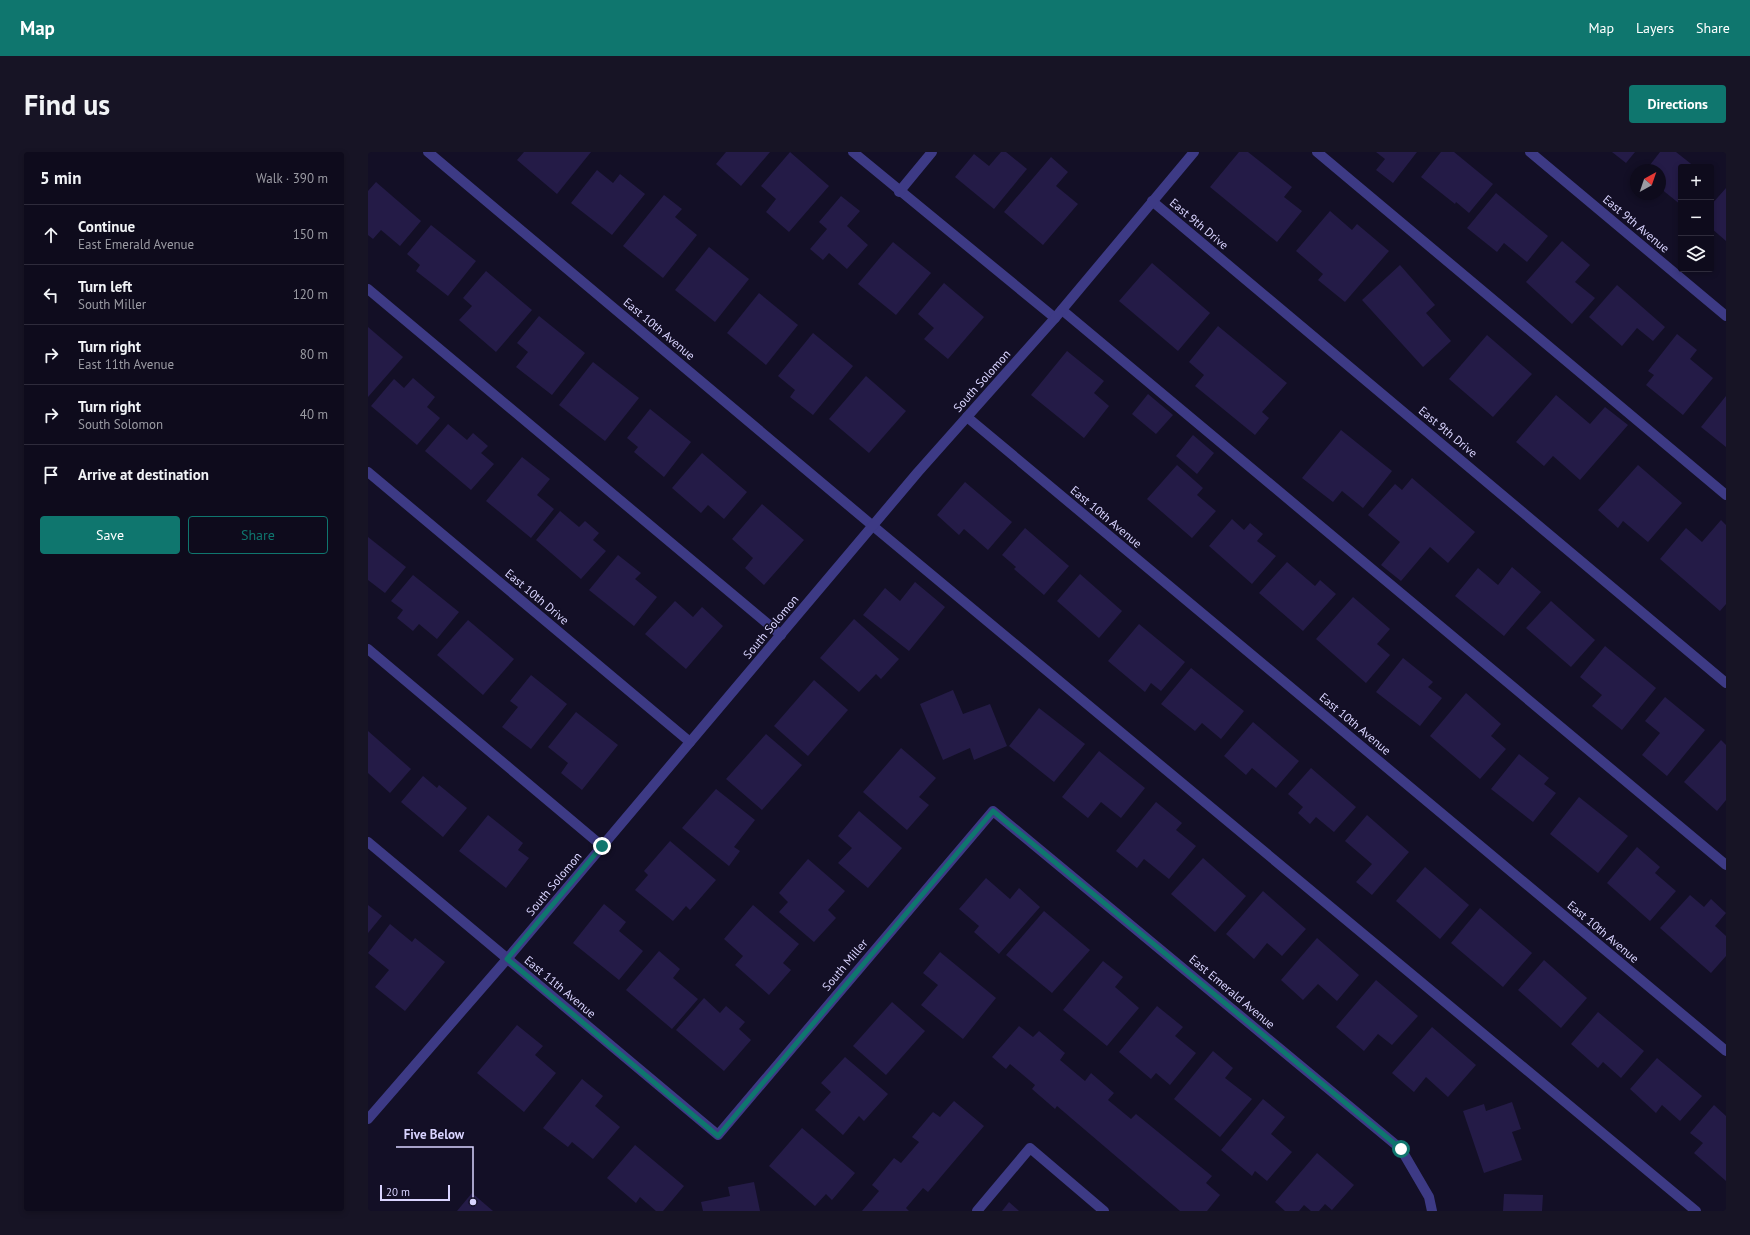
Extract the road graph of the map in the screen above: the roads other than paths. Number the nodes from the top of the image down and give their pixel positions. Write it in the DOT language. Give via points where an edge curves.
graph roads {
  1 [pos="428,152"];
  2 [pos="853,152"];
  3 [pos="932,152"];
  4 [pos="1194,152"];
  5 [pos="1317,152"];
  6 [pos="1530,152"];
  7 [pos="899,192"];
  8 [pos="1152,201"];
  9 [pos="368,289"];
  10 [pos="1062,310"];
  11 [pos="1726,316"];
  12 [pos="1055,318"];
  13 [pos="967,417"];
  14 [pos="368,472"];
  15 [pos="1726,494"];
  16 [pos="873,526"];
  17 [pos="781,635"];
  18 [pos="368,649"];
  19 [pos="1726,683"];
  20 [pos="690,742"];
  21 [pos="993,811"];
  22 [pos="368,842"];
  23 [pos="602,846"];
  24 [pos="1726,865"];
  25 [pos="507,959"];
  26 [pos="1726,1051"];
  27 [pos="368,1119"];
  28 [pos="718,1136"];
  29 [pos="978,1211"];
  30 [pos="1104,1211"];
  31 [pos="1432,1211"];
  32 [pos="1696,1211"];
  1 -- 16 [label="street, East 10th Avenue"];
  2 -- 7 [label="street"];
  3 -- 7 [label="street"];
  4 -- 8 [label="street, South Solomon"];
  5 -- 15 [label="street"];
  6 -- 11 [label="street, East 9th Avenue"];
  7 -- 12 [label="street"];
  8 -- 10 [label="street, South Solomon"];
  8 -- 19 [label="street, East 9th Drive"];
  9 -- 17 [label="street"];
  10 -- 12 [label="street, South Solomon"];
  10 -- 24 [label="street"];
  12 -- 13 [label="street, South Solomon"];
  13 -- 16 [label="street, South Solomon"];
  13 -- 26 [label="street, East 10th Avenue"];
  14 -- 20 [label="street, East 10th Drive"];
  16 -- 17 [label="street, South Solomon"];
  16 -- 32 [label="street, East 10th Avenue"];
  17 -- 20 [label="street, South Solomon"];
  18 -- 23 [label="street"];
  20 -- 23 [label="street, South Solomon"];
  21 -- 28 [label="street, South Miller"];
  21 -- 31 [label="street, East Emerald Avenue" via="1401,1149 1429,1197"];
  22 -- 25 [label="street, East 11th Avenue"];
  23 -- 25 [label="street, South Solomon"];
  25 -- 27 [label="street, South Solomon"];
  25 -- 28 [label="street, East 11th Avenue"];
  29 -- 30 [label="street" via="1030,1148"];
}
